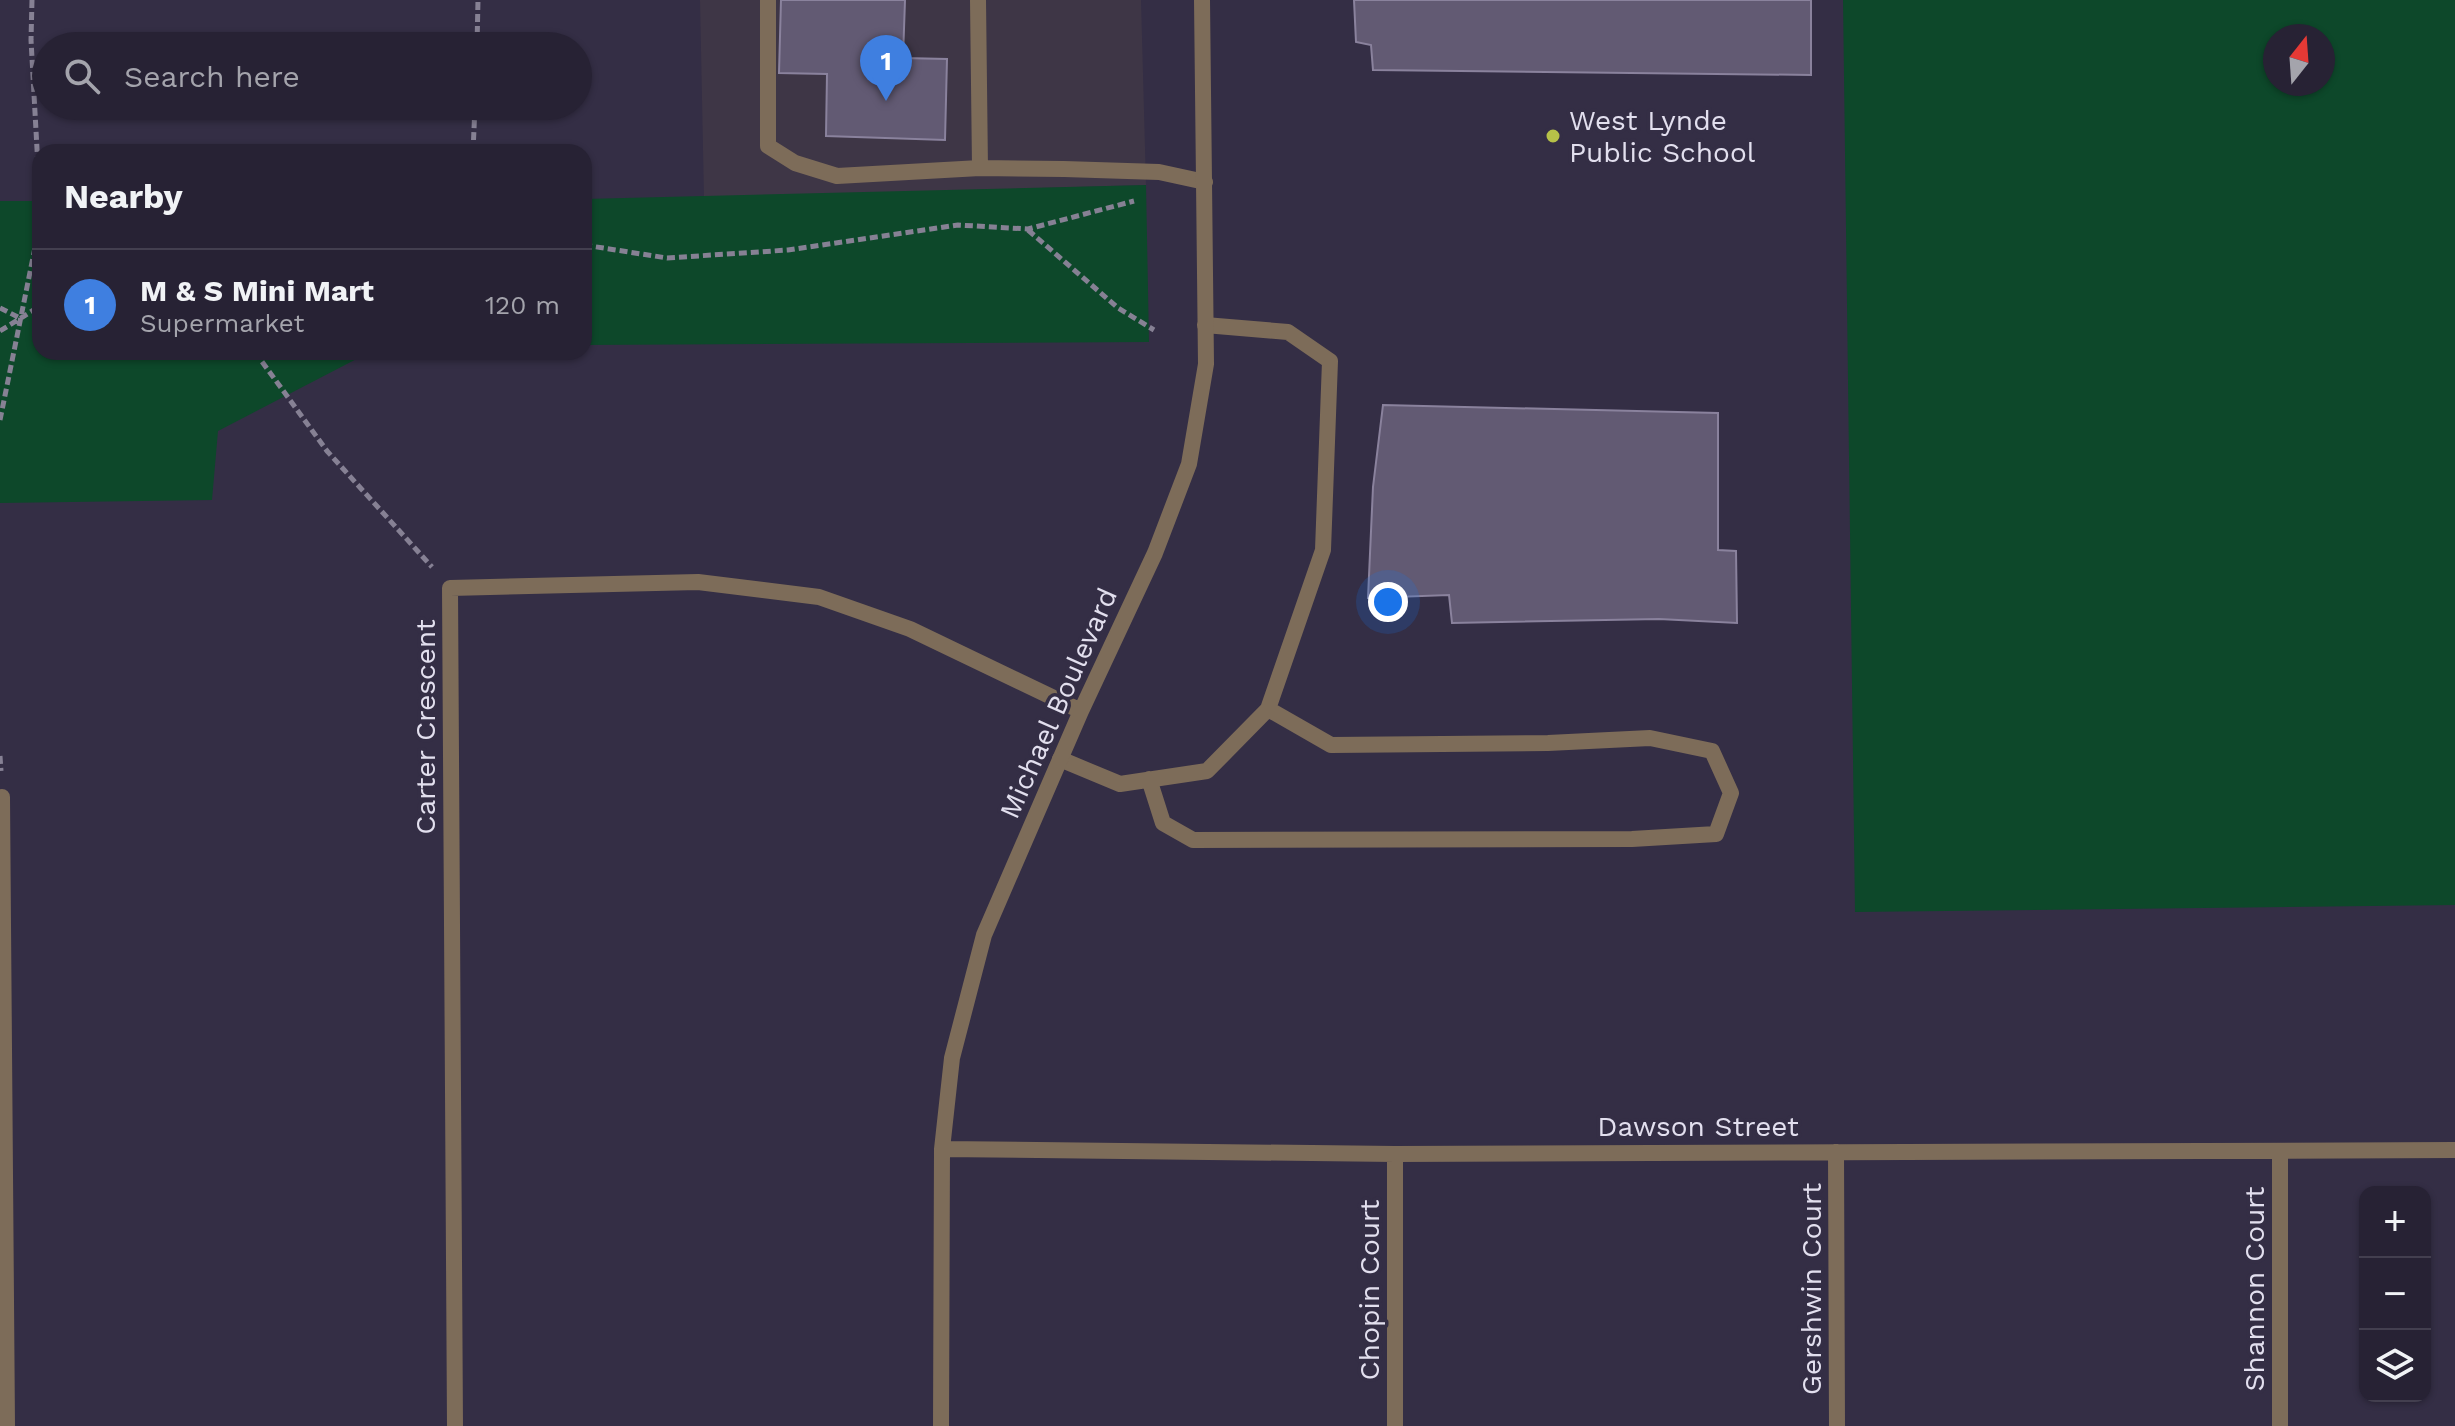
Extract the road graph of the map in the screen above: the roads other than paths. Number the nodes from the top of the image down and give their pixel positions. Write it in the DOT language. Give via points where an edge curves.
graph roads {
  1 [pos="768,0"];
  2 [pos="978,0"];
  3 [pos="1202,0"];
  4 [pos="980,168"];
  5 [pos="1205,182"];
  6 [pos="1205,325"];
  7 [pos="1268,709"];
  8 [pos="1081,711"];
  9 [pos="1060,759"];
  10 [pos="1149,779"];
  11 [pos="2,797"];
  12 [pos="942,1149"];
  13 [pos="2455,1150"];
  14 [pos="2280,1151"];
  15 [pos="1836,1152"];
  16 [pos="1395,1154"];
  17 [pos="7,1426"];
  18 [pos="455,1426"];
  19 [pos="941,1426"];
  20 [pos="1395,1426"];
  21 [pos="1837,1426"];
  22 [pos="2280,1426"];
  1 -- 4 [label="street" via="768,146 795,163 837,176"];
  2 -- 4 [label="street"];
  3 -- 5 [label="street, Michael Boulevard"];
  4 -- 5 [label="street" via="1159,172"];
  5 -- 6 [label="street, Michael Boulevard"];
  6 -- 7 [label="street" via="1288,332 1330,361 1323,550"];
  6 -- 8 [label="street, Michael Boulevard" via="1206,364 1189,464 1155,553"];
  7 -- 10 [label="street" via="1207,771"];
  7 -- 10 [label="street" via="1331,745 1650,738 1712,751 1731,793 1716,834 1632,839 1193,840 1163,823"];
  8 -- 9 [label="street, Michael Boulevard"];
  8 -- 18 [label="street, Carter Crescent" via="910,629 819,597 698,582 450,588"];
  9 -- 10 [label="street" via="1120,784"];
  9 -- 12 [label="street, Michael Boulevard" via="984,935 952,1058"];
  11 -- 17 [label="street"];
  12 -- 16 [label="street, Dawson Street"];
  12 -- 19 [label="street, Michael Boulevard"];
  13 -- 14 [label="street, Dawson Street"];
  14 -- 15 [label="street, Dawson Street"];
  14 -- 22 [label="street, Shannon Court"];
  15 -- 16 [label="street, Dawson Street"];
  15 -- 21 [label="street, Gershwin Court"];
  16 -- 20 [label="street, Chopin Court"];
}
